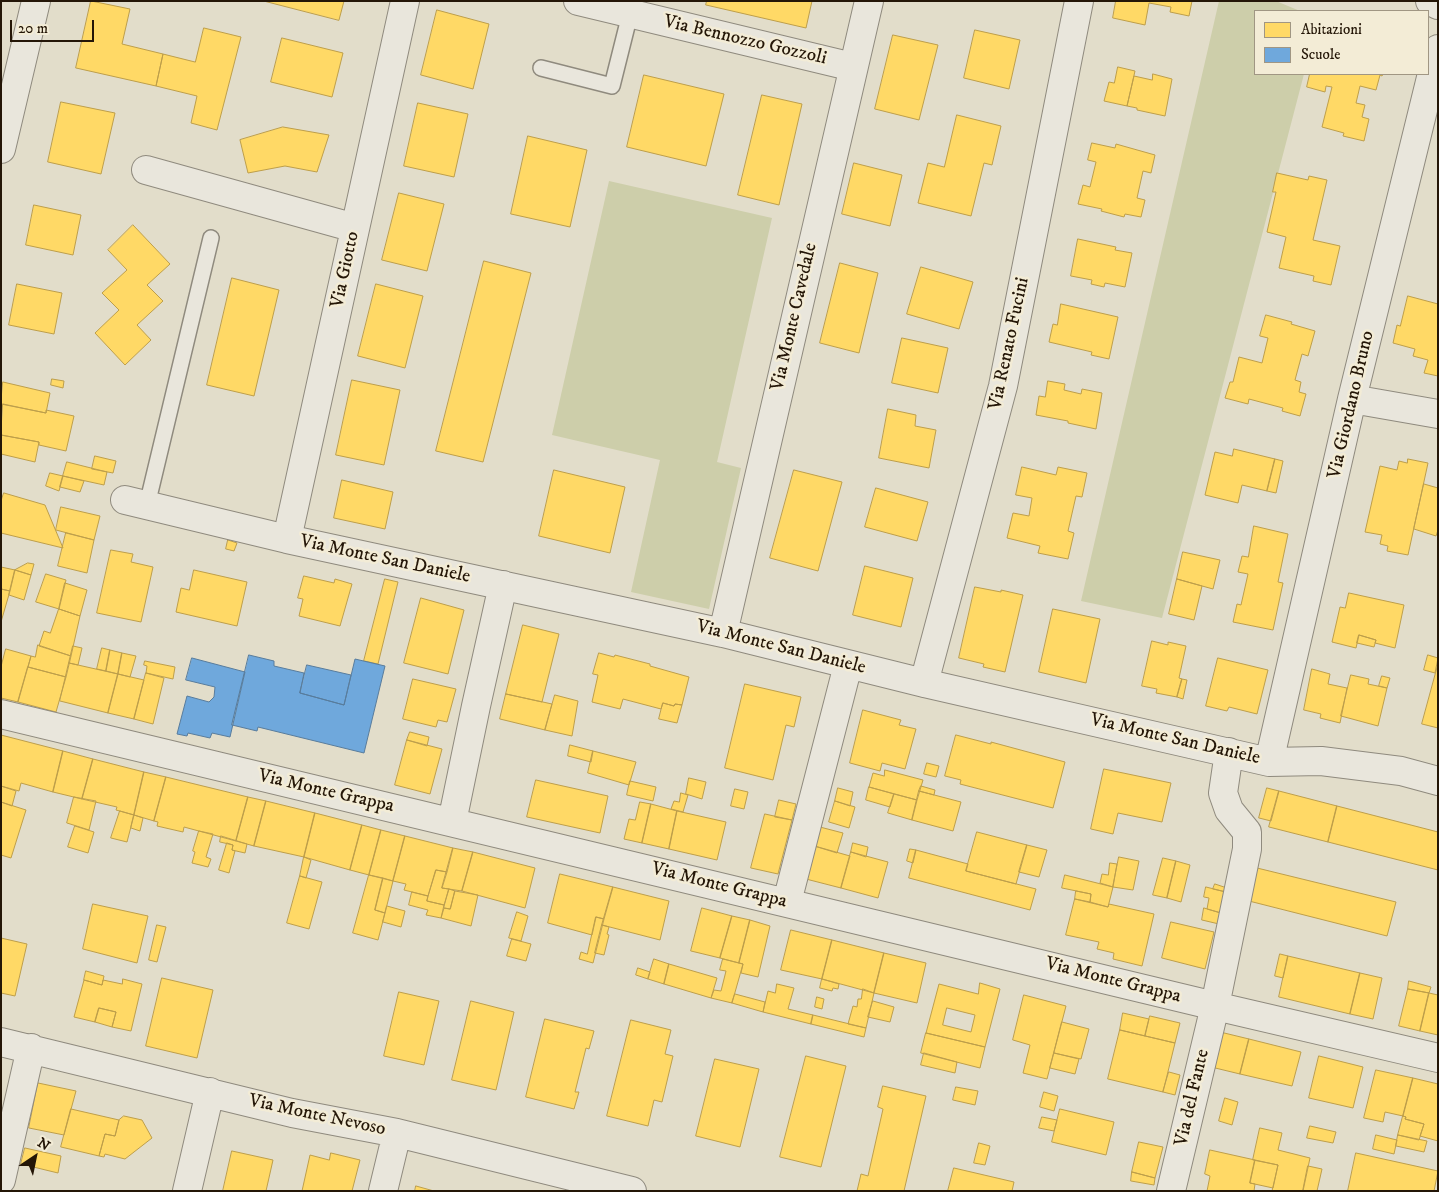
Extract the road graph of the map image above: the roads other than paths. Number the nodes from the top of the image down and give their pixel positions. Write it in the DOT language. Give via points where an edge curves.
graph roads {
  1 [pos="36,1"];
  2 [pos="405,1"];
  3 [pos="578,1"];
  4 [pos="869,1"];
  5 [pos="1079,1"];
  6 [pos="1430,1"];
  7 [pos="1438,5"];
  8 [pos="663,11"];
  9 [pos="630,14"];
  10 [pos="1438,49"];
  11 [pos="853,67"];
  12 [pos="541,68"];
  13 [pos="1,149"];
  14 [pos="146,170"];
  15 [pos="355,228"];
  16 [pos="211,238"];
  17 [pos="1352,399"];
  18 [pos="1438,414"];
  19 [pos="136,502"];
  20 [pos="287,539"];
  21 [pos="504,585"];
  22 [pos="723,632"];
  23 [pos="848,664"];
  24 [pos="924,683"];
  25 [pos="1,714"];
  26 [pos="1229,752"];
  27 [pos="1269,762"];
  28 [pos="1438,780"];
  29 [pos="452,822"];
  30 [pos="787,902"];
  31 [pos="1215,1006"];
  32 [pos="1,1042"];
  33 [pos="31,1048"];
  34 [pos="1438,1058"];
  35 [pos="210,1092"];
  36 [pos="397,1133"];
  37 [pos="1,1180"];
  38 [pos="623,1190"];
  39 [pos="187,1191"];
  40 [pos="383,1191"];
  41 [pos="1171,1191"];
  1 -- 13 [label="street"];
  2 -- 15 [label="street, Via Giotto"];
  3 -- 9 [label="street, Via Bennozzo Gozzoli"];
  4 -- 11 [label="street, Via Monte Cavedale"];
  5 -- 24 [label="street, Via Renato Fucini" via="1002,386"];
  6 -- 7 [label="street"];
  8 -- 9 [label="street, Via Bennozzo Gozzoli"];
  8 -- 11 [label="street, Via Bennozzo Gozzoli"];
  9 -- 12 [label="lane" via="612,86"];
  10 -- 17 [label="street, Via Giordano Bruno"];
  11 -- 22 [label="street, Via Monte Cavedale"];
  14 -- 15 [label="street"];
  15 -- 20 [label="street, Via Giotto"];
  16 -- 19 [label="lane"];
  17 -- 18 [label="street"];
  17 -- 27 [label="street, Via Giordano Bruno"];
  19 -- 20 [label="street, Via Monte San Daniele"];
  20 -- 21 [label="street, Via Monte San Daniele"];
  21 -- 22 [label="street, Via Monte San Daniele"];
  21 -- 29 [label="street"];
  22 -- 23 [label="street, Via Monte San Daniele"];
  23 -- 24 [label="street, Via Monte San Daniele"];
  23 -- 30 [label="street"];
  24 -- 26 [label="street, Via Monte San Daniele"];
  25 -- 29 [label="street, Via Monte Grappa"];
  26 -- 27 [label="street, Via Monte San Daniele"];
  26 -- 31 [label="street, Via del Fante" via="1223,793 1229,810 1247,832 1247,849"];
  27 -- 28 [label="street, Via Monte San Daniele" via="1321,762 1401,771"];
  29 -- 30 [label="street, Via Monte Grappa"];
  30 -- 31 [label="street, Via Monte Grappa"];
  31 -- 34 [label="street, Via Monte Grappa"];
  31 -- 41 [label="street, Via del Fante"];
  32 -- 33 [label="street, Via Monte Nevoso"];
  33 -- 35 [label="street, Via Monte Nevoso"];
  33 -- 37 [label="street"];
  35 -- 36 [label="street, Via Monte Nevoso" via="292,1113"];
  35 -- 39 [label="street"];
  36 -- 38 [label="street, Via Monte Nevoso"];
  36 -- 40 [label="street"];
}
